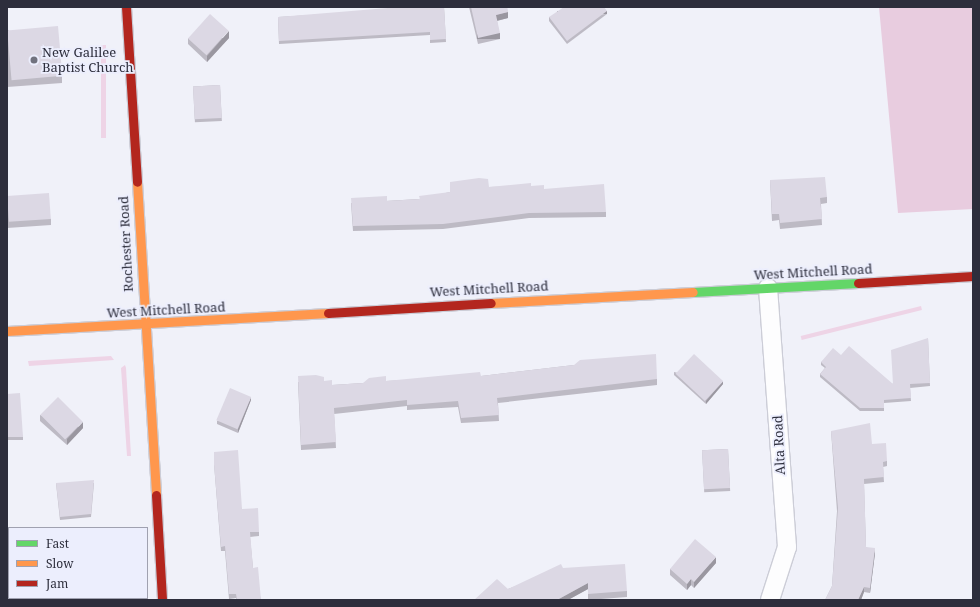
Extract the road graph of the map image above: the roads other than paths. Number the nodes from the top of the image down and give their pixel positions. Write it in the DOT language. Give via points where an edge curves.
graph roads {
  1 [pos="126,7"];
  2 [pos="973,276"];
  3 [pos="768,288"];
  4 [pos="144,325"];
  5 [pos="7,331"];
  6 [pos="162,600"];
  7 [pos="770,600"];
  1 -- 4 [label="main road, Rochester Road"];
  2 -- 3 [label="main road, West Mitchell Road"];
  3 -- 4 [label="main road, West Mitchell Road"];
  3 -- 7 [label="street, Alta Road" via="787,547"];
  4 -- 5 [label="main road, West Mitchell Road"];
  4 -- 6 [label="main road, Rochester Road"];
}
